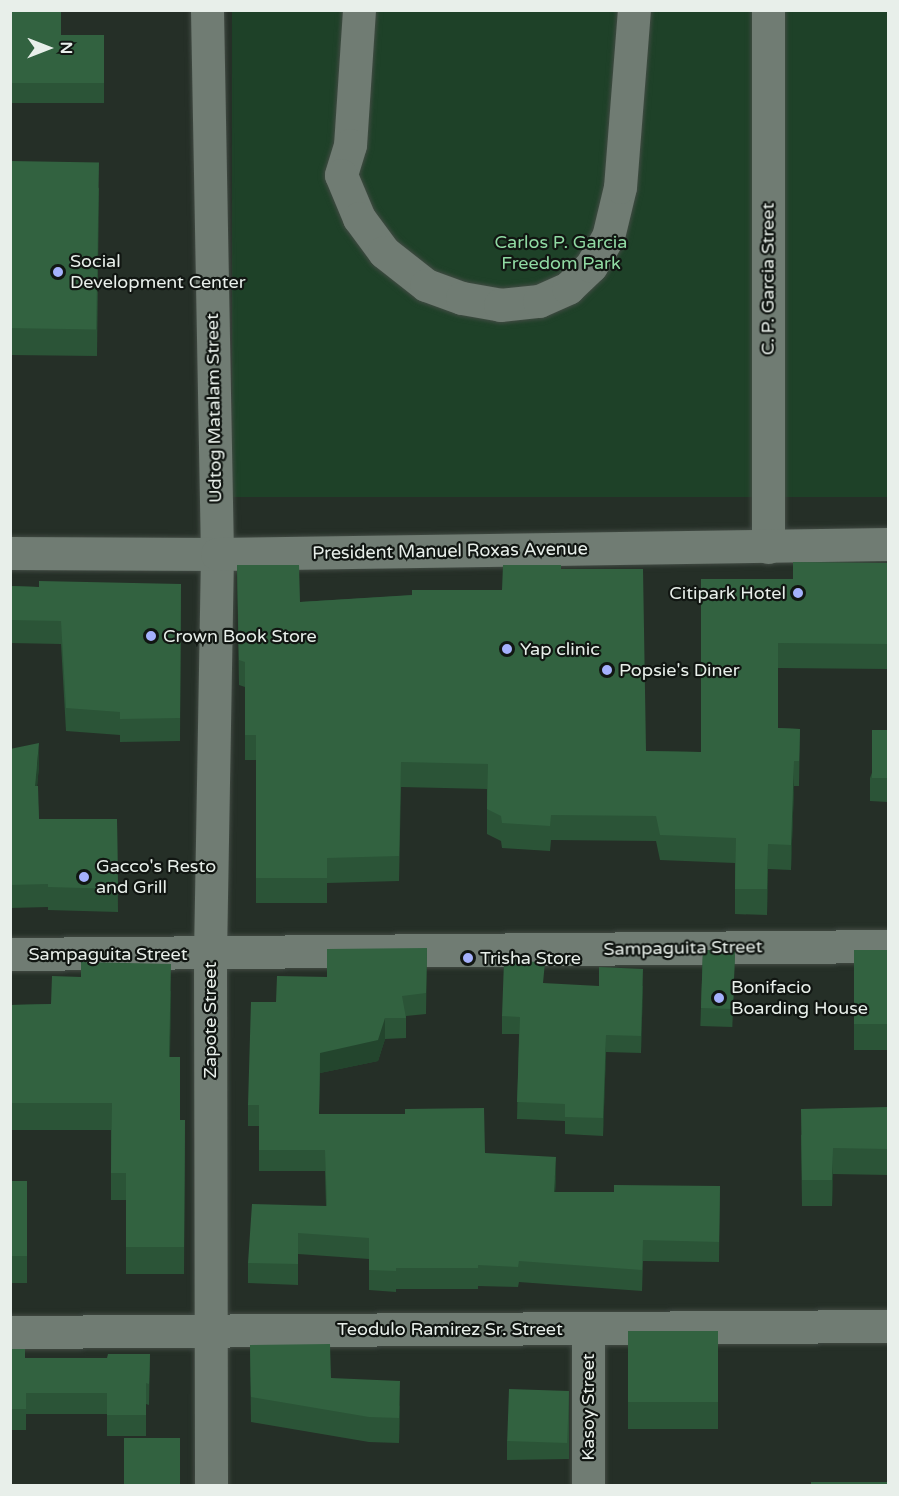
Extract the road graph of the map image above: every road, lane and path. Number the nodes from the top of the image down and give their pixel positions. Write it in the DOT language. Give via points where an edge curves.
graph roads {
  1 [pos="207,10"];
  2 [pos="359,10"];
  3 [pos="634,10"];
  4 [pos="768,10"];
  5 [pos="888,544"];
  6 [pos="768,547"];
  7 [pos="10,553"];
  8 [pos="217,554"];
  9 [pos="888,946"];
  10 [pos="210,953"];
  11 [pos="10,954"];
  12 [pos="888,1326"];
  13 [pos="588,1329"];
  14 [pos="209,1330"];
  15 [pos="10,1332"];
  16 [pos="211,1485"];
  17 [pos="588,1485"];
  1 -- 8 [label="street, Udtog Matalam Street"];
  2 -- 3 [label="street" via="351,145 341,175 359,218 384,252 426,285 462,298 500,305 539,301 568,288 591,266 608,237 620,187"];
  4 -- 6 [label="street, C. P. Garcia Street"];
  5 -- 6 [label="street, President Manuel Roxas Avenue"];
  6 -- 8 [label="street, President Manuel Roxas Avenue"];
  7 -- 8 [label="street, President Manuel Roxas Avenue"];
  8 -- 10 [label="street, Zapote Street"];
  9 -- 10 [label="street, Sampaguita Street"];
  10 -- 11 [label="street, Sampaguita Street"];
  10 -- 14 [label="street, Zapote Street"];
  12 -- 13 [label="street, Teodulo Ramirez Sr. Street"];
  13 -- 14 [label="street, Teodulo Ramirez Sr. Street"];
  13 -- 17 [label="street, Kasoy Street"];
  14 -- 15 [label="street, Teodulo Ramirez Sr. Street"];
  14 -- 16 [label="street, Zapote Street"];
}
